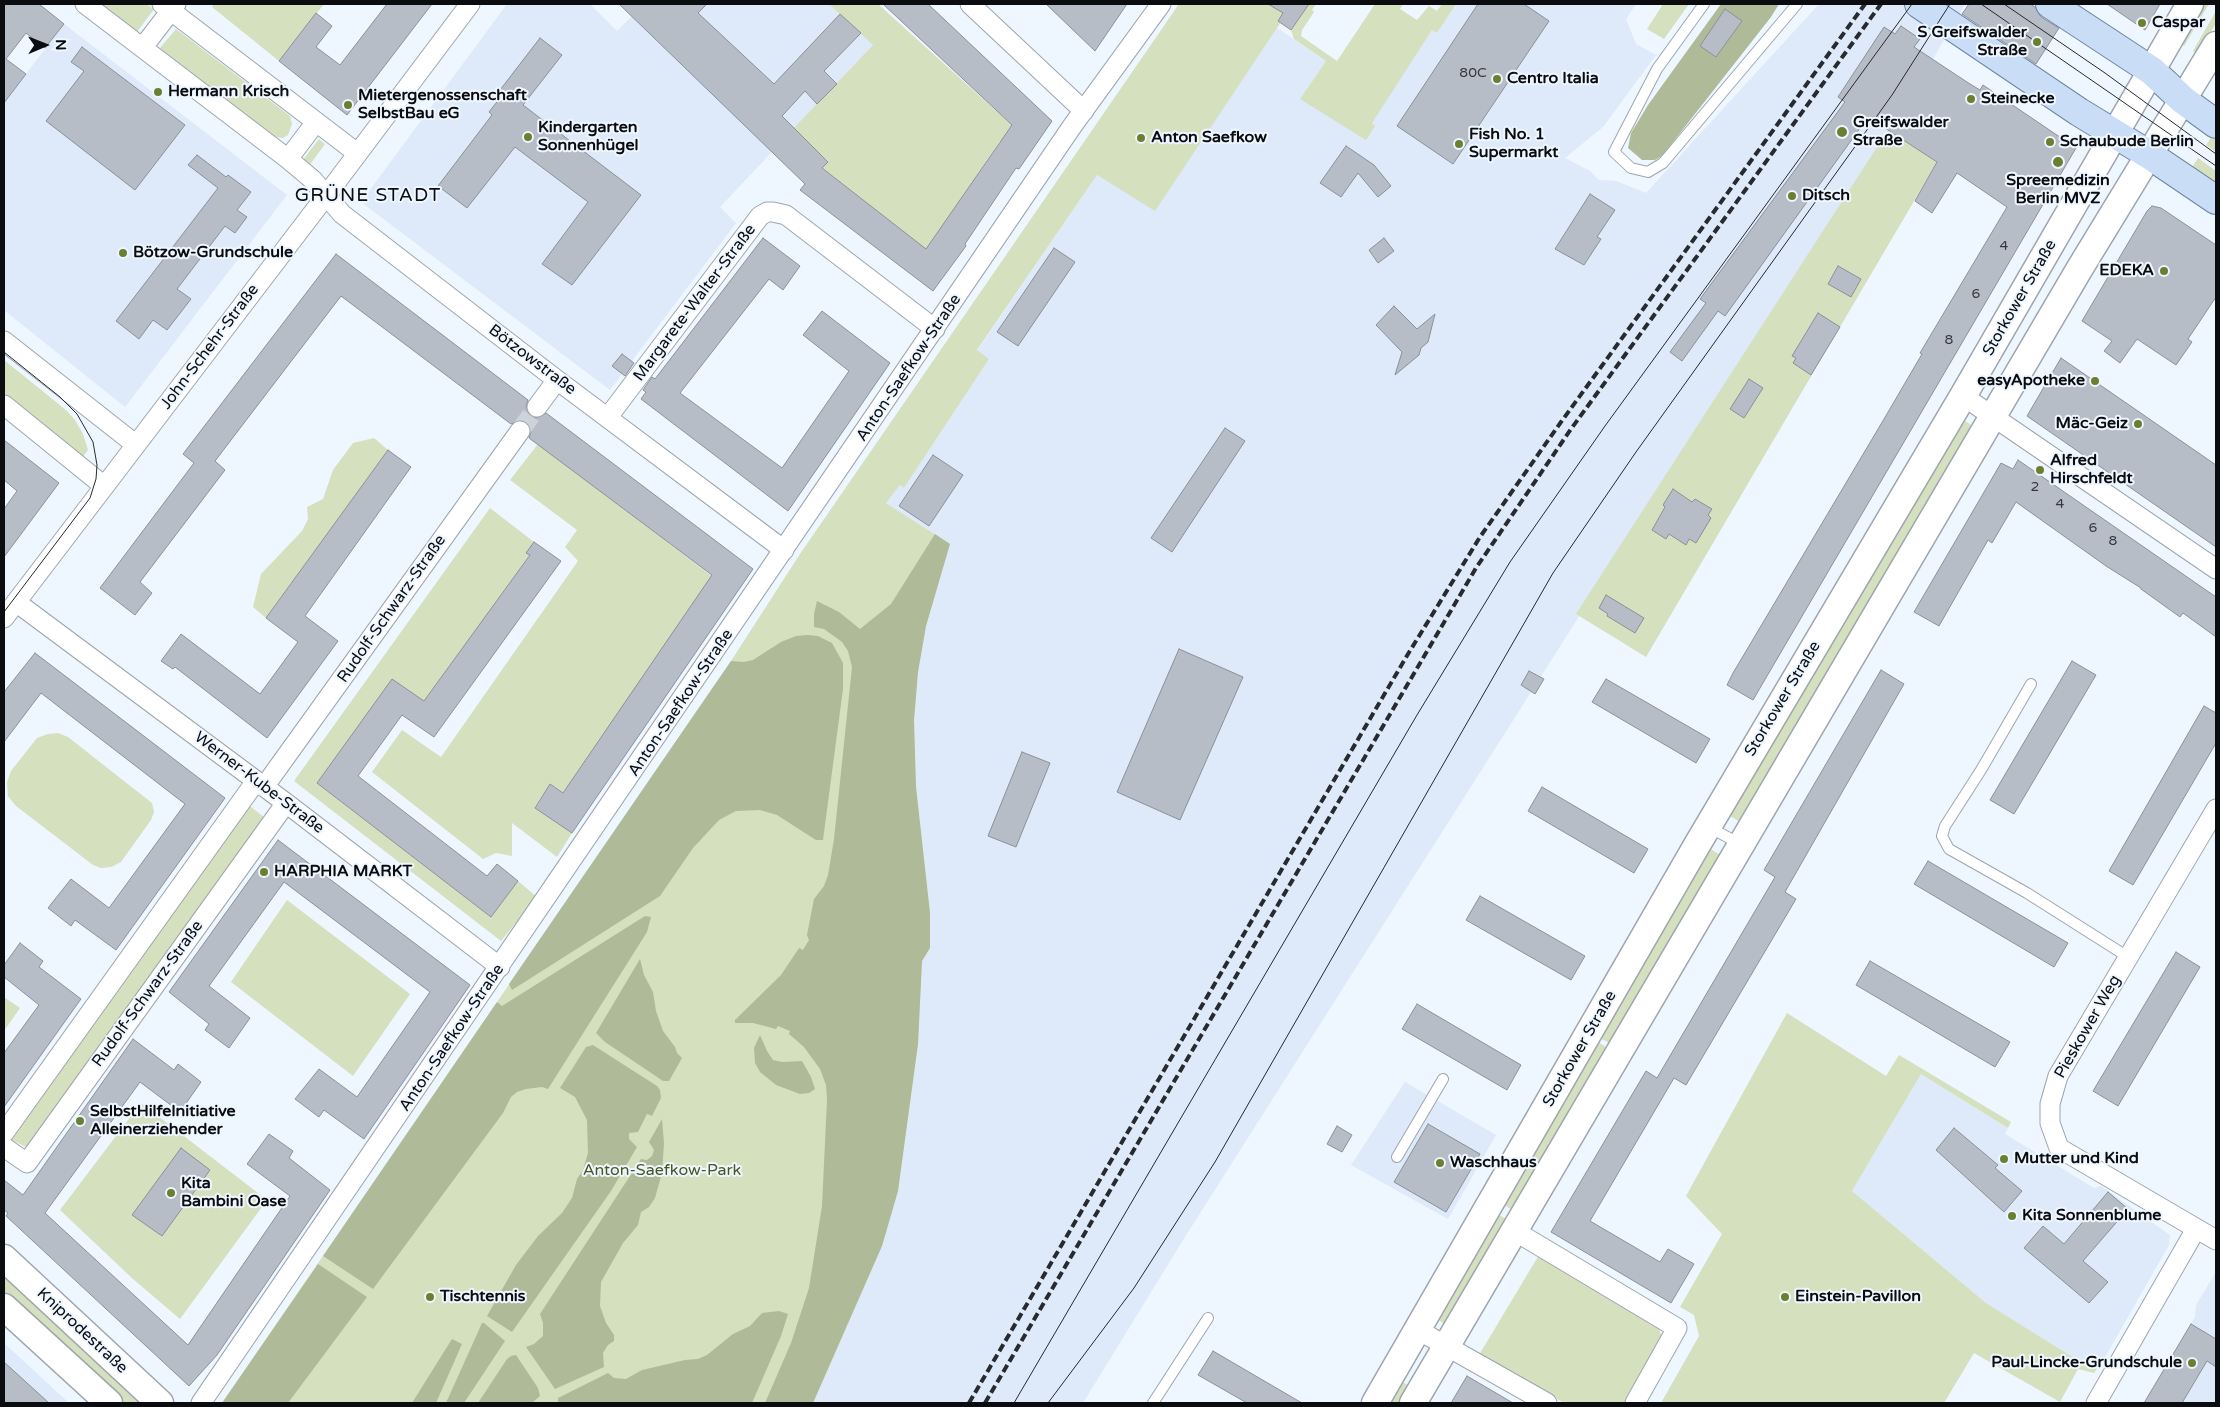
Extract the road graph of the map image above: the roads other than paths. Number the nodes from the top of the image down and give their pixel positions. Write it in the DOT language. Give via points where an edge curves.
graph roads {
  1 [pos="85,4"];
  2 [pos="470,4"];
  3 [pos="970,4"];
  4 [pos="1161,4"];
  5 [pos="1704,4"];
  6 [pos="1797,4"];
  7 [pos="1919,4"];
  8 [pos="2050,4"];
  9 [pos="2190,4"];
  10 [pos="170,6"];
  11 [pos="2216,45"];
  12 [pos="143,48"];
  13 [pos="2152,71"];
  14 [pos="2183,100"];
  15 [pos="1084,111"];
  16 [pos="316,122"];
  17 [pos="2216,124"];
  18 [pos="2116,136"];
  19 [pos="358,153"];
  20 [pos="2148,154"];
  21 [pos="288,159"];
  22 [pos="325,197"];
  23 [pos="2216,200"];
  24 [pos="935,330"];
  25 [pos="4,341"];
  26 [pos="557,380"];
  27 [pos="1964,396"];
  28 [pos="4,406"];
  29 [pos="538,407"];
  30 [pos="1993,416"];
  31 [pos="608,417"];
  32 [pos="520,431"];
  33 [pos="135,444"];
  34 [pos="104,486"];
  35 [pos="784,550"];
  36 [pos="2216,569"];
  37 [pos="16,602"];
  38 [pos="4,618"];
  39 [pos="2031,684"];
  40 [pos="260,784"];
  41 [pos="286,803"];
  42 [pos="2216,810"];
  43 [pos="1708,827"];
  44 [pos="1740,845"];
  45 [pos="2128,957"];
  46 [pos="500,967"];
  47 [pos="1443,1079"];
  48 [pos="4,1133"];
  49 [pos="4,1147"];
  50 [pos="1398,1157"];
  51 [pos="2196,1229"];
  52 [pos="1513,1230"];
  53 [pos="2216,1240"];
  54 [pos="4,1258"];
  55 [pos="4,1307"];
  56 [pos="1208,1318"];
  57 [pos="1418,1330"];
  58 [pos="1447,1344"];
  59 [pos="109,1403"];
  60 [pos="160,1403"];
  61 [pos="201,1403"];
  62 [pos="1153,1403"];
  63 [pos="1375,1403"];
  64 [pos="1413,1403"];
  65 [pos="1547,1403"];
  66 [pos="1635,1403"];
  67 [pos="2096,1403"];
  1 -- 12 [label="street, Bötzowstraße"];
  2 -- 19 [label="street, John-Schehr-Straße"];
  3 -- 15 [label="street"];
  4 -- 15 [label="street, Anton-Saefkow-Straße"];
  5 -- 6 [label="lane" via="1657,69 1614,152 1631,168 1648,172 1663,163"];
  7 -- 18 [label="main road"];
  8 -- 13 [label="main road"];
  9 -- 13 [label="street, Storkower Straße"];
  10 -- 12 [label="street"];
  10 -- 16 [label="street"];
  11 -- 14 [label="street"];
  12 -- 21 [label="street, Bötzowstraße"];
  13 -- 14 [label="main road"];
  13 -- 18 [label="street, Storkower Straße"];
  14 -- 17 [label="main road"];
  14 -- 20 [label="street"];
  15 -- 24 [label="street, Anton-Saefkow-Straße"];
  16 -- 19 [label="street"];
  16 -- 21 [label="street"];
  18 -- 20 [label="main road"];
  18 -- 27 [label="street, Storkower Straße"];
  19 -- 22 [label="street, John-Schehr-Straße"];
  20 -- 23 [label="main road"];
  20 -- 30 [label="street"];
  21 -- 22 [label="street, Bötzowstraße" via="313,180"];
  22 -- 26 [label="street, Bötzowstraße" via="342,214"];
  22 -- 33 [label="street, John-Schehr-Straße"];
  24 -- 31 [label="street, Margarete-Walter-Straße" via="786,215 766,212"];
  24 -- 35 [label="street, Anton-Saefkow-Straße"];
  25 -- 33 [label="street"];
  26 -- 29 [label="street"];
  26 -- 31 [label="street, Bötzowstraße"];
  27 -- 30 [label="street"];
  27 -- 43 [label="street, Storkower Straße"];
  28 -- 34 [label="street"];
  30 -- 36 [label="street"];
  30 -- 44 [label="street"];
  31 -- 35 [label="street, Bötzowstraße"];
  32 -- 40 [label="street, Rudolf-Schwarz-Straße"];
  33 -- 34 [label="street, John-Schehr-Straße"];
  34 -- 37 [label="street, John-Schehr-Straße"];
  35 -- 46 [label="street, Anton-Saefkow-Straße"];
  37 -- 38 [label="street, John-Schehr-Straße"];
  37 -- 40 [label="street, Werner-Kube-Straße"];
  39 -- 45 [label="lane" via="1942,836 1949,849 2027,893"];
  40 -- 41 [label="street, Werner-Kube-Straße"];
  40 -- 48 [label="street, Rudolf-Schwarz-Straße" via="114,977"];
  41 -- 46 [label="street, Werner-Kube-Straße"];
  41 -- 49 [label="street, Rudolf-Schwarz-Straße" via="27,1163"];
  42 -- 45 [label="street, Pieskower Weg"];
  43 -- 44 [label="lane"];
  43 -- 57 [label="street, Storkower Straße"];
  44 -- 52 [label="street"];
  45 -- 51 [label="street, Pieskower Weg" via="2058,1076 2050,1104 2052,1129 2059,1148"];
  46 -- 61 [label="street, Anton-Saefkow-Straße"];
  47 -- 50 [label="lane"];
  51 -- 53 [label="street, Pieskower Weg"];
  51 -- 67 [label="street"];
  52 -- 58 [label="street"];
  52 -- 66 [label="street" via="1677,1328"];
  54 -- 60 [label="street, Kniprodestraße"];
  55 -- 59 [label="street"];
  56 -- 62 [label="lane"];
  57 -- 58 [label="street"];
  57 -- 63 [label="street, Storkower Straße"];
  58 -- 64 [label="street"];
  58 -- 65 [label="street"];
}
